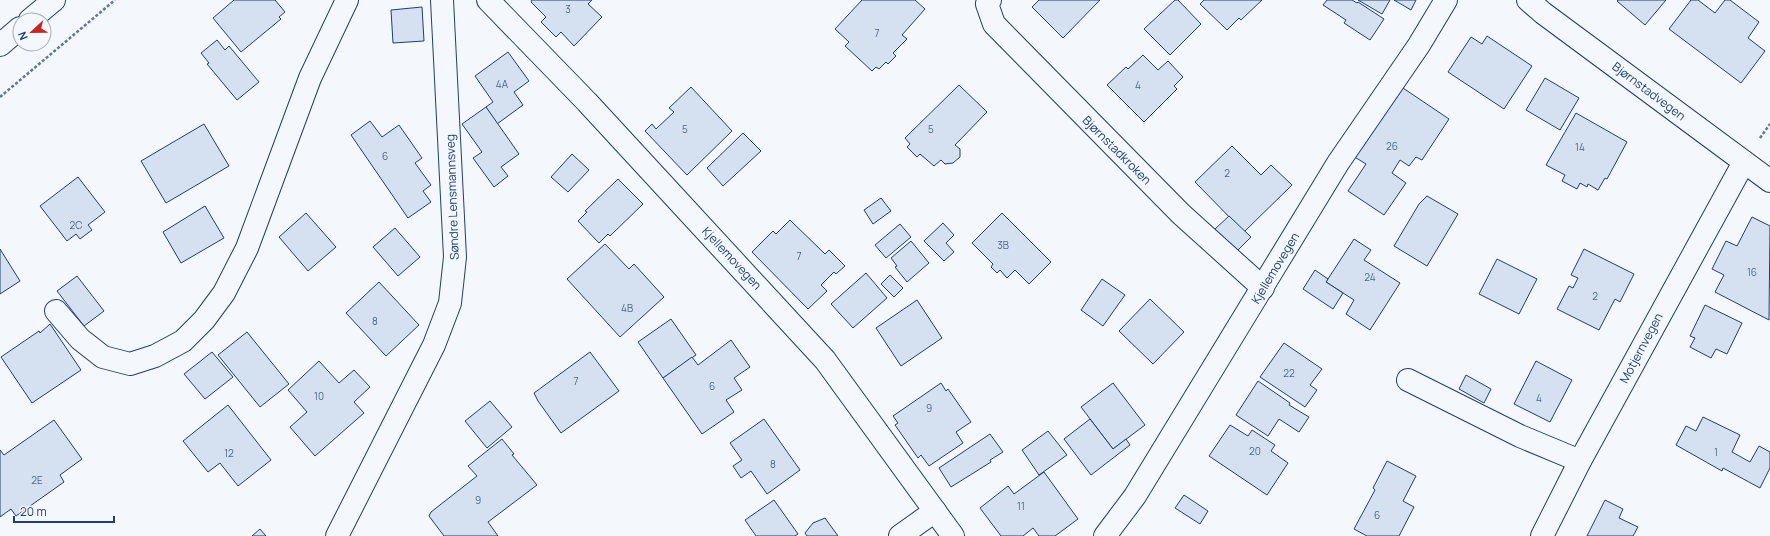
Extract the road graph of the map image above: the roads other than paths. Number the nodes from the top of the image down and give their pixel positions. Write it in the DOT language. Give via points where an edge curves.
graph roads {
  1 [pos="54,0"];
  2 [pos="347,0"];
  3 [pos="442,0"];
  4 [pos="488,0"];
  5 [pos="990,0"];
  6 [pos="1446,0"];
  7 [pos="1528,0"];
  8 [pos="40,12"];
  9 [pos="12,35"];
  10 [pos="0,45"];
  11 [pos="1744,162"];
  12 [pos="1770,181"];
  13 [pos="1263,288"];
  14 [pos="56,311"];
  15 [pos="1408,380"];
  16 [pos="1580,461"];
  17 [pos="935,511"];
  18 [pos="337,536"];
  19 [pos="900,536"];
  20 [pos="953,536"];
  21 [pos="1105,536"];
  22 [pos="1542,536"];
  1 -- 8 [label="main road"];
  2 -- 14 [label="main road" via="310,78 247,248 224,293 204,320 183,341 155,356 130,364 103,357 80,340"];
  3 -- 18 [label="main road, Søndre Lensmannsveg" via="455,257 450,303 434,345"];
  4 -- 17 [label="main road, Kjellemovegen" via="587,102 825,360"];
  5 -- 13 [label="main road, Bjørnstadkroken" via="987,4 994,24 1181,214"];
  6 -- 13 [label="main road, Kjellemovegen" via="1419,45 1338,163"];
  7 -- 11 [label="main road, Bjørnstadvegen"];
  9 -- 10 [label="main road"];
  11 -- 12 [label="main road, Bjørnstadvegen"];
  11 -- 16 [label="main road, Motjernvegen"];
  13 -- 21 [label="main road, Kjellemovegen" via="1135,496"];
  15 -- 16 [label="main road" via="1520,436"];
  16 -- 22 [label="main road, Motjernvegen"];
  17 -- 19 [label="main road"];
  17 -- 20 [label="main road, Kjellemovegen"];
}
